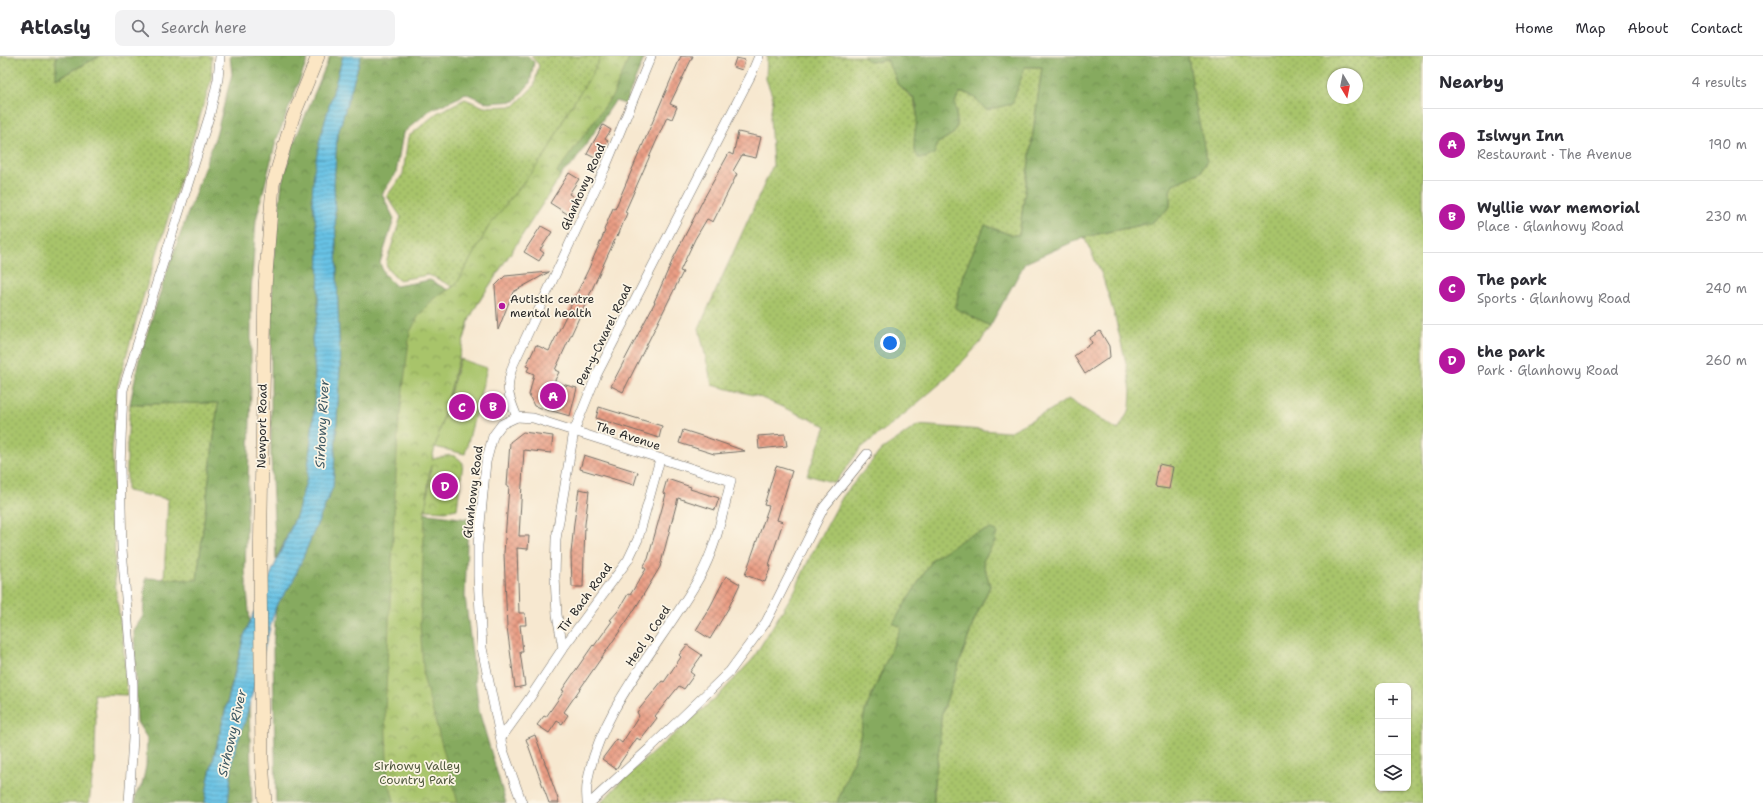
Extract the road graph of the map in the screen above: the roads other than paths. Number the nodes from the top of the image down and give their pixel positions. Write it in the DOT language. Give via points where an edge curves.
graph roads {
  1 [pos="220,56"];
  2 [pos="318,56"];
  3 [pos="651,56"];
  4 [pos="759,56"];
  5 [pos="517,417"];
  6 [pos="574,431"];
  7 [pos="867,454"];
  8 [pos="660,459"];
  9 [pos="731,481"];
  10 [pos="563,648"];
  11 [pos="501,738"];
  12 [pos="129,803"];
  13 [pos="265,803"];
  14 [pos="522,803"];
  15 [pos="589,803"];
  1 -- 12 [label="street" via="218,80 210,114 123,390 120,450 122,549 133,684"];
  2 -- 13 [label="main road, Newport Road" via="293,116 273,184 265,287 260,567 261,714"];
  3 -- 5 [label="street, Glanhowy Road" via="586,210 513,365 508,389"];
  4 -- 6 [label="street, Pen-y-Cwarel Road" via="597,374"];
  5 -- 6 [label="street, The Avenue" via="533,418"];
  5 -- 11 [label="street, Glanhowy Road" via="502,424 492,436 486,462 478,545 482,648"];
  6 -- 8 [label="street, The Avenue"];
  6 -- 10 [label="street, Pen-y-Cwarel Road" via="556,539 557,615"];
  7 -- 15 [label="street" via="824,507 766,622 730,671"];
  8 -- 9 [label="street, The Avenue"];
  8 -- 10 [label="street, Tir Bach Road" via="638,539 628,560"];
  9 -- 15 [label="street, Heol y Coed" via="715,545 700,577 636,674 610,718 596,749 586,786"];
  10 -- 11 [label="street, Tir Bach Road"];
  11 -- 14 [label="street, Glanhowy Road"];
}
